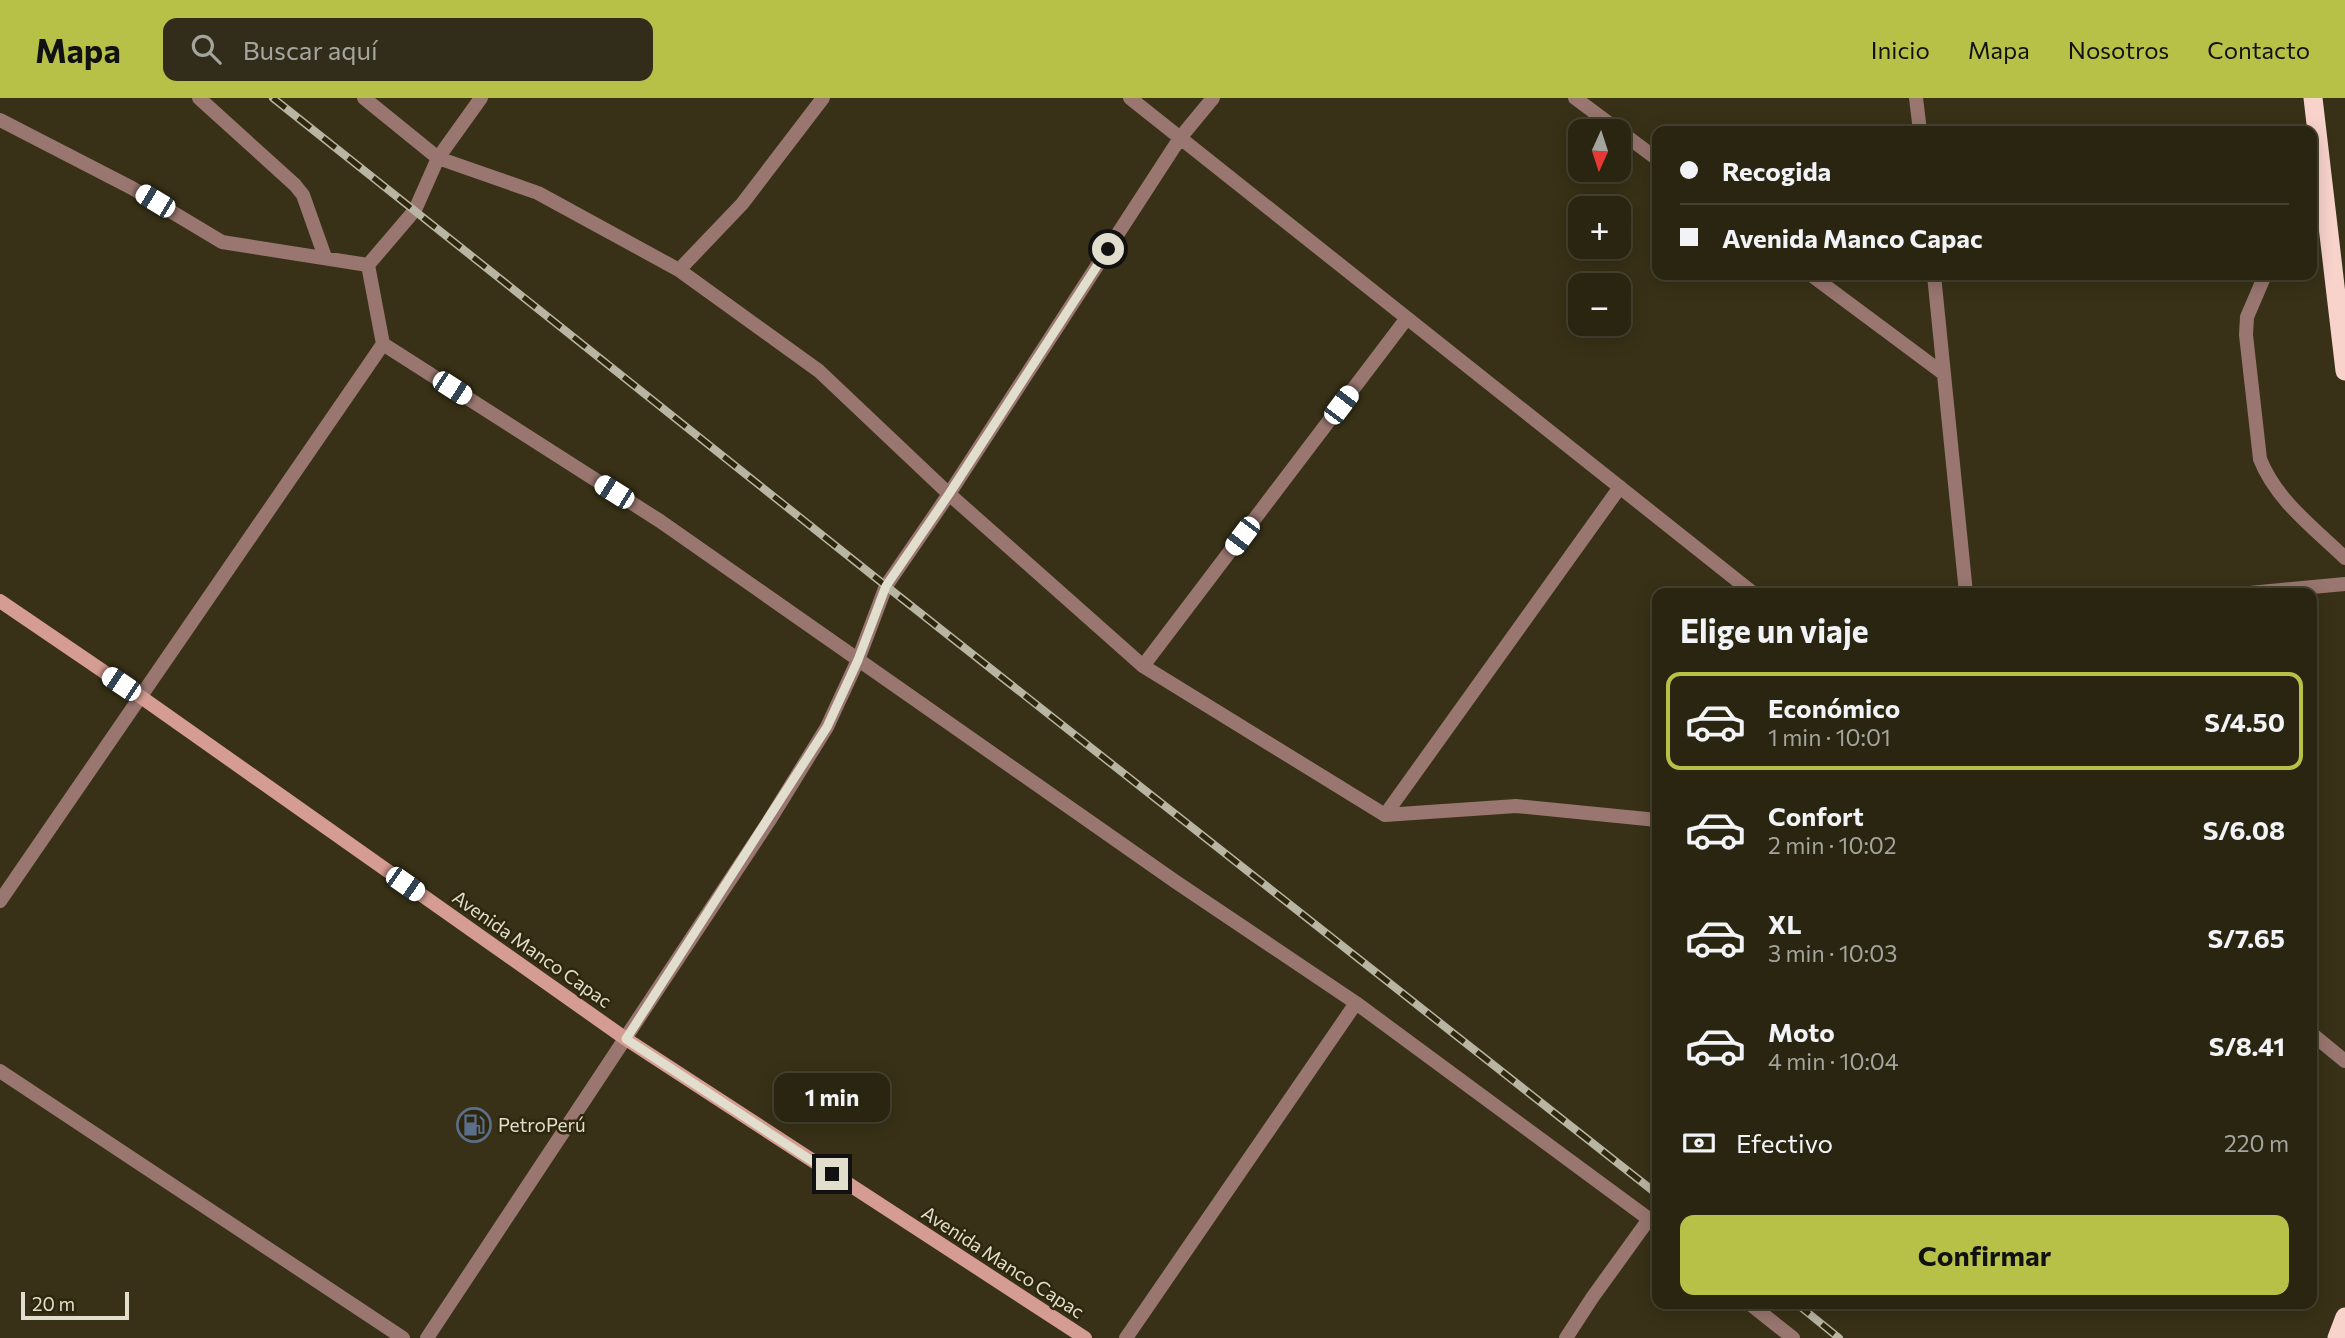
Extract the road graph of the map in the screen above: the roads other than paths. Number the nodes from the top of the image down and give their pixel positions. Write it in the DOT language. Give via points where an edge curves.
graph roads {
  1 [pos="199,98"];
  2 [pos="364,98"];
  3 [pos="481,98"];
  4 [pos="823,98"];
  5 [pos="1130,98"];
  6 [pos="1213,98"];
  7 [pos="1575,98"];
  8 [pos="1916,98"];
  9 [pos="2314,98"];
  10 [pos="0,120"];
  11 [pos="1919,126"];
  12 [pos="2317,126"];
  13 [pos="2317,127"];
  14 [pos="1180,138"];
  15 [pos="1652,155"];
  16 [pos="438,158"];
  17 [pos="2322,175"];
  18 [pos="2317,184"];
  19 [pos="325,257"];
  20 [pos="368,265"];
  21 [pos="679,270"];
  22 [pos="1818,280"];
  23 [pos="1935,280"];
  24 [pos="2262,280"];
  25 [pos="1407,318"];
  26 [pos="383,344"];
  27 [pos="2345,371"];
  28 [pos="1944,374"];
  29 [pos="1620,487"];
  30 [pos="949,494"];
  31 [pos="2345,558"];
  32 [pos="2345,584"];
  33 [pos="1747,588"];
  34 [pos="1965,588"];
  35 [pos="2303,588"];
  36 [pos="0,601"];
  37 [pos="858,660"];
  38 [pos="1143,666"];
  39 [pos="141,697"];
  40 [pos="1385,815"];
  41 [pos="1652,820"];
  42 [pos="0,901"];
  43 [pos="1356,1003"];
  44 [pos="2317,1038"];
  45 [pos="626,1039"];
  46 [pos="2345,1060"];
  47 [pos="0,1070"];
  48 [pos="1652,1221"];
  49 [pos="1652,1223"];
  50 [pos="1756,1309"];
  51 [pos="2345,1317"];
  52 [pos="403,1338"];
  53 [pos="427,1338"];
  54 [pos="1085,1338"];
  55 [pos="1126,1338"];
  56 [pos="1566,1338"];
  57 [pos="1793,1338"];
  58 [pos="2337,1338"];
  1 -- 19 [label="street" via="303,195"];
  2 -- 16 [label="street"];
  3 -- 16 [label="street"];
  4 -- 21 [label="street" via="742,204"];
  5 -- 14 [label="street"];
  6 -- 14 [label="street"];
  7 -- 15 [label="street"];
  8 -- 11 [label="street"];
  9 -- 12 [label="highway"];
  10 -- 19 [label="street" via="132,188 222,242"];
  13 -- 17 [label="highway"];
  14 -- 25 [label="street"];
  14 -- 30 [label="street"];
  16 -- 20 [label="street" via="415,210"];
  16 -- 21 [label="street" via="538,193"];
  17 -- 18 [label="street"];
  17 -- 27 [label="highway"];
  19 -- 20 [label="street"];
  20 -- 26 [label="street"];
  21 -- 30 [label="street" via="819,371"];
  22 -- 28 [label="street"];
  23 -- 28 [label="street"];
  24 -- 31 [label="street" via="2247,317 2246,335 2260,459 2278,493"];
  25 -- 29 [label="street"];
  25 -- 38 [label="street"];
  26 -- 37 [label="street" via="660,521"];
  26 -- 39 [label="street"];
  28 -- 34 [label="street"];
  29 -- 33 [label="street"];
  29 -- 40 [label="street"];
  30 -- 37 [label="street" via="886,586"];
  30 -- 38 [label="street"];
  32 -- 35 [label="street"];
  36 -- 39 [label="main road, Avenida Manco Capac"];
  37 -- 43 [label="street"];
  37 -- 45 [label="street" via="827,727"];
  38 -- 40 [label="street"];
  39 -- 42 [label="street"];
  39 -- 45 [label="main road, Avenida Manco Capac"];
  40 -- 41 [label="street" via="1516,806"];
  43 -- 48 [label="street"];
  43 -- 55 [label="street"];
  44 -- 46 [label="street"];
  45 -- 53 [label="street"];
  45 -- 54 [label="main road, Avenida Manco Capac"];
  47 -- 52 [label="street"];
  49 -- 56 [label="street" via="1591,1298"];
  50 -- 57 [label="street"];
  51 -- 58 [label="highway"];
}
